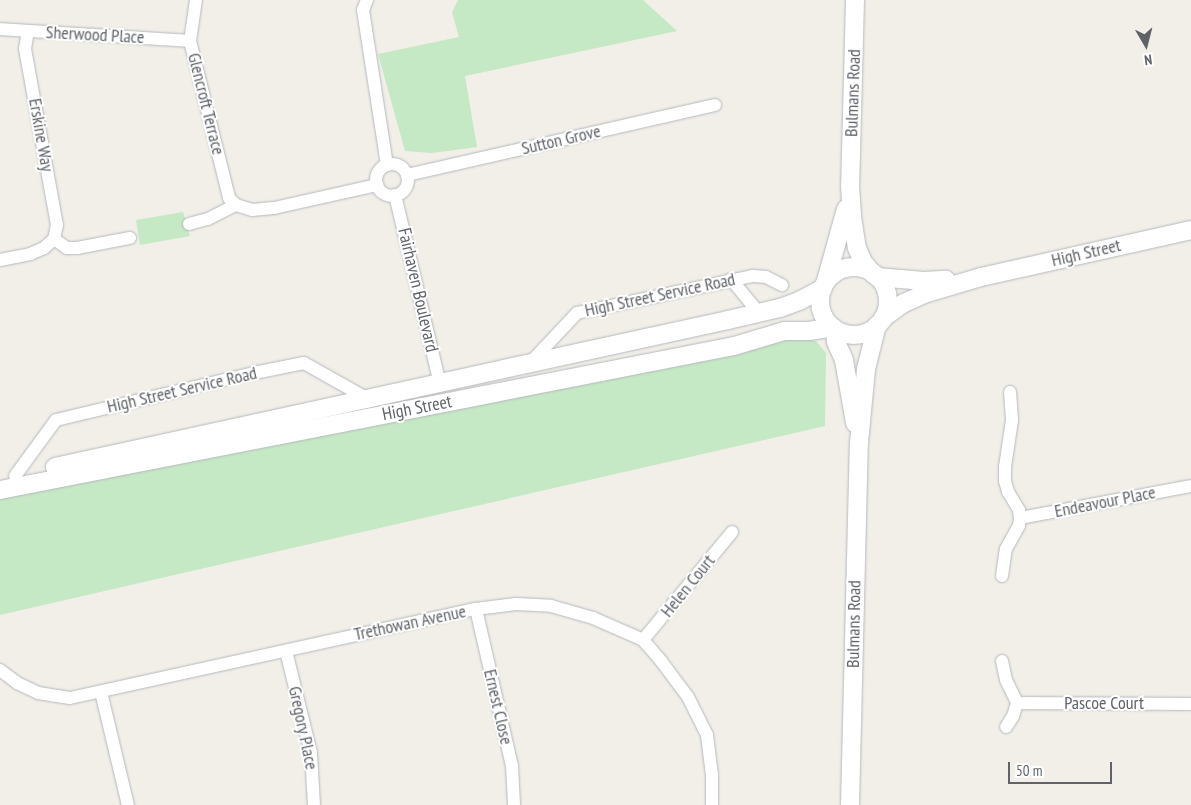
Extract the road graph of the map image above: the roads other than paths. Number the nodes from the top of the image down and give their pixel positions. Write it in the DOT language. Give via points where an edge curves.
graph roads {
  1 [pos="196,0"];
  2 [pos="367,0"];
  3 [pos="855,0"];
  4 [pos="0,28"];
  5 [pos="28,31"];
  6 [pos="190,41"];
  7 [pos="715,105"];
  8 [pos="387,165"];
  9 [pos="407,175"];
  10 [pos="377,185"];
  11 [pos="850,186"];
  12 [pos="395,195"];
  13 [pos="236,205"];
  14 [pos="189,224"];
  15 [pos="1191,230"];
  16 [pos="130,238"];
  17 [pos="54,239"];
  18 [pos="0,260"];
  19 [pos="875,275"];
  20 [pos="980,277"];
  21 [pos="731,279"];
  22 [pos="824,284"];
  23 [pos="782,285"];
  24 [pos="759,313"];
  25 [pos="880,322"];
  26 [pos="834,328"];
  27 [pos="529,365"];
  28 [pos="440,384"];
  29 [pos="1010,392"];
  30 [pos="368,398"];
  31 [pos="859,443"];
  32 [pos="8,478"];
  33 [pos="1191,486"];
  34 [pos="0,490"];
  35 [pos="1020,518"];
  36 [pos="732,532"];
  37 [pos="1002,576"];
  38 [pos="476,609"];
  39 [pos="643,640"];
  40 [pos="286,651"];
  41 [pos="1002,662"];
  42 [pos="0,670"];
  43 [pos="101,692"];
  44 [pos="1017,703"];
  45 [pos="1191,704"];
  46 [pos="1006,727"];
  47 [pos="128,805"];
  48 [pos="314,805"];
  49 [pos="514,805"];
  50 [pos="712,805"];
  51 [pos="850,805"];
  1 -- 6 [label="street, Glencroft Terrace"];
  2 -- 8 [label="street" via="363,10"];
  3 -- 11 [label="main road, Bulmans Road"];
  4 -- 5 [label="street, Sherwood Place"];
  5 -- 6 [label="street, Sherwood Place"];
  5 -- 17 [label="street, Erskine Way" via="25,49 57,225"];
  6 -- 13 [label="street, Glencroft Terrace" via="229,198"];
  7 -- 9 [label="street, Sutton Grove"];
  8 -- 9 [label="street" via="401,167"];
  8 -- 10 [label="street" via="378,173"];
  9 -- 12 [label="street" via="406,188"];
  10 -- 12 [label="street" via="382,192"];
  10 -- 13 [label="street" via="274,208 252,210"];
  11 -- 19 [label="main road, Bulmans Road" via="854,236 863,262"];
  11 -- 22 [label="main road, Bulmans Road" via="845,218"];
  12 -- 28 [label="street, Fairhaven Boulevard"];
  13 -- 14 [label="street"];
  15 -- 20 [label="main road, High Street"];
  16 -- 17 [label="street" via="77,248 67,248"];
  17 -- 18 [label="street" via="30,254"];
  19 -- 20 [label="main road, High Street" via="924,281"];
  19 -- 22 [label="main road" via="864,269 843,269"];
  19 -- 25 [label="main road" via="885,289 887,299"];
  20 -- 25 [label="main road, High Street" via="904,302"];
  21 -- 23 [label="street, High Street Service Road" via="766,277"];
  21 -- 24 [label="street"];
  21 -- 27 [label="street, High Street Service Road" via="577,313"];
  22 -- 24 [label="main road, High Street" via="800,301"];
  22 -- 26 [label="main road" via="820,306 823,316"];
  24 -- 27 [label="main road, High Street"];
  25 -- 26 [label="main road" via="870,331 853,335"];
  25 -- 31 [label="main road, Bulmans Road" via="866,369"];
  26 -- 31 [label="main road, Bulmans Road" via="844,360"];
  26 -- 34 [label="main road, High Street" via="784,331 734,346"];
  27 -- 28 [label="main road, High Street"];
  28 -- 30 [label="main road, High Street"];
  29 -- 35 [label="street" via="1012,420 1005,481"];
  30 -- 32 [label="main road, High Street"];
  30 -- 32 [label="street, High Street Service Road" via="304,363 254,373 56,420"];
  31 -- 51 [label="main road, Bulmans Road"];
  33 -- 35 [label="street, Endeavour Place"];
  35 -- 37 [label="street" via="1006,549"];
  36 -- 39 [label="street, Helen Court"];
  38 -- 39 [label="street, Trethowan Avenue" via="516,604 551,606 593,618"];
  38 -- 40 [label="street, Trethowan Avenue"];
  38 -- 49 [label="street, Ernest Close" via="512,766"];
  39 -- 50 [label="street, Trethowan Avenue" via="688,697 707,735"];
  40 -- 43 [label="street, Trethowan Avenue"];
  40 -- 48 [label="street, Gregory Place" via="310,753"];
  41 -- 44 [label="street"];
  42 -- 43 [label="street, Trethowan Avenue" via="16,683 38,693 70,698"];
  43 -- 47 [label="street"];
  44 -- 45 [label="street, Pascoe Court"];
  44 -- 46 [label="street"];
}
